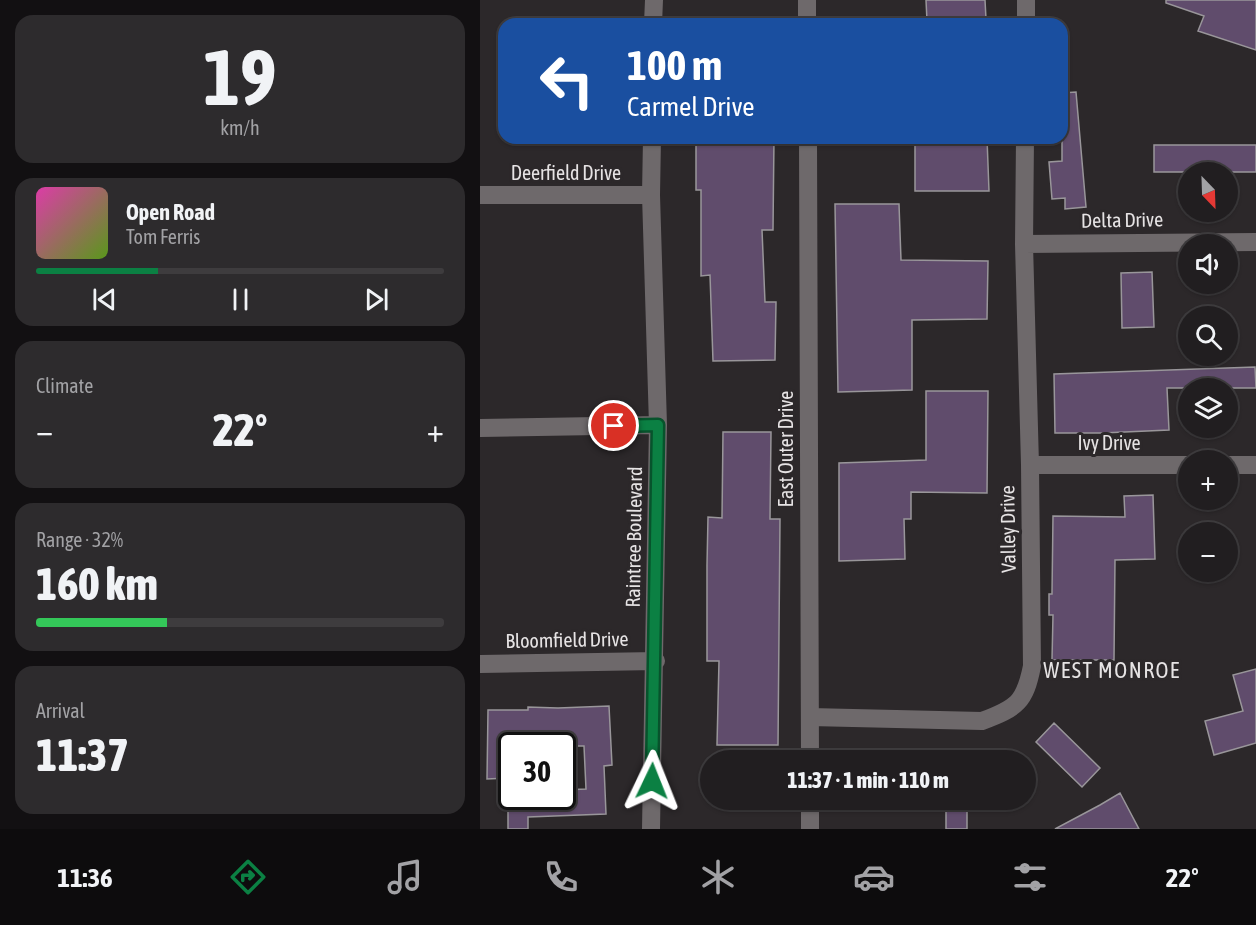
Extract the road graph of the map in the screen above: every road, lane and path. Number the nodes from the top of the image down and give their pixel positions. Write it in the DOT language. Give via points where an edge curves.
graph roads {
  1 [pos="654,0"];
  2 [pos="807,0"];
  3 [pos="1026,0"];
  4 [pos="653,18"];
  5 [pos="807,18"];
  6 [pos="1026,18"];
  7 [pos="652,144"];
  8 [pos="808,144"];
  9 [pos="1025,144"];
  10 [pos="480,195"];
  11 [pos="651,195"];
  12 [pos="1256,242"];
  13 [pos="1024,244"];
  14 [pos="658,425"];
  15 [pos="480,428"];
  16 [pos="1030,465"];
  17 [pos="1178,465"];
  18 [pos="1238,465"];
  19 [pos="1256,465"];
  20 [pos="656,661"];
  21 [pos="480,664"];
  22 [pos="810,717"];
  23 [pos="810,750"];
  24 [pos="810,810"];
  25 [pos="651,829"];
  26 [pos="810,829"];
  1 -- 4 [label="street"];
  2 -- 5 [label="street"];
  3 -- 6 [label="street"];
  7 -- 11 [label="street, Raintree Boulevard"];
  8 -- 22 [label="street, East Outer Drive"];
  9 -- 13 [label="street, Valley Drive"];
  10 -- 11 [label="street, Deerfield Drive"];
  11 -- 14 [label="street, Raintree Boulevard"];
  12 -- 13 [label="street, Delta Drive"];
  13 -- 16 [label="street, Valley Drive"];
  14 -- 15 [label="street"];
  14 -- 20 [label="street, Raintree Boulevard"];
  16 -- 17 [label="street, Ivy Drive"];
  16 -- 22 [label="street, Valley Drive" via="1032,666 1028,687 1018,704 982,721"];
  18 -- 19 [label="street"];
  20 -- 21 [label="street, Bloomfield Drive"];
  20 -- 25 [label="street, Raintree Boulevard"];
  22 -- 23 [label="street, East Outer Drive"];
  24 -- 26 [label="street"];
}
